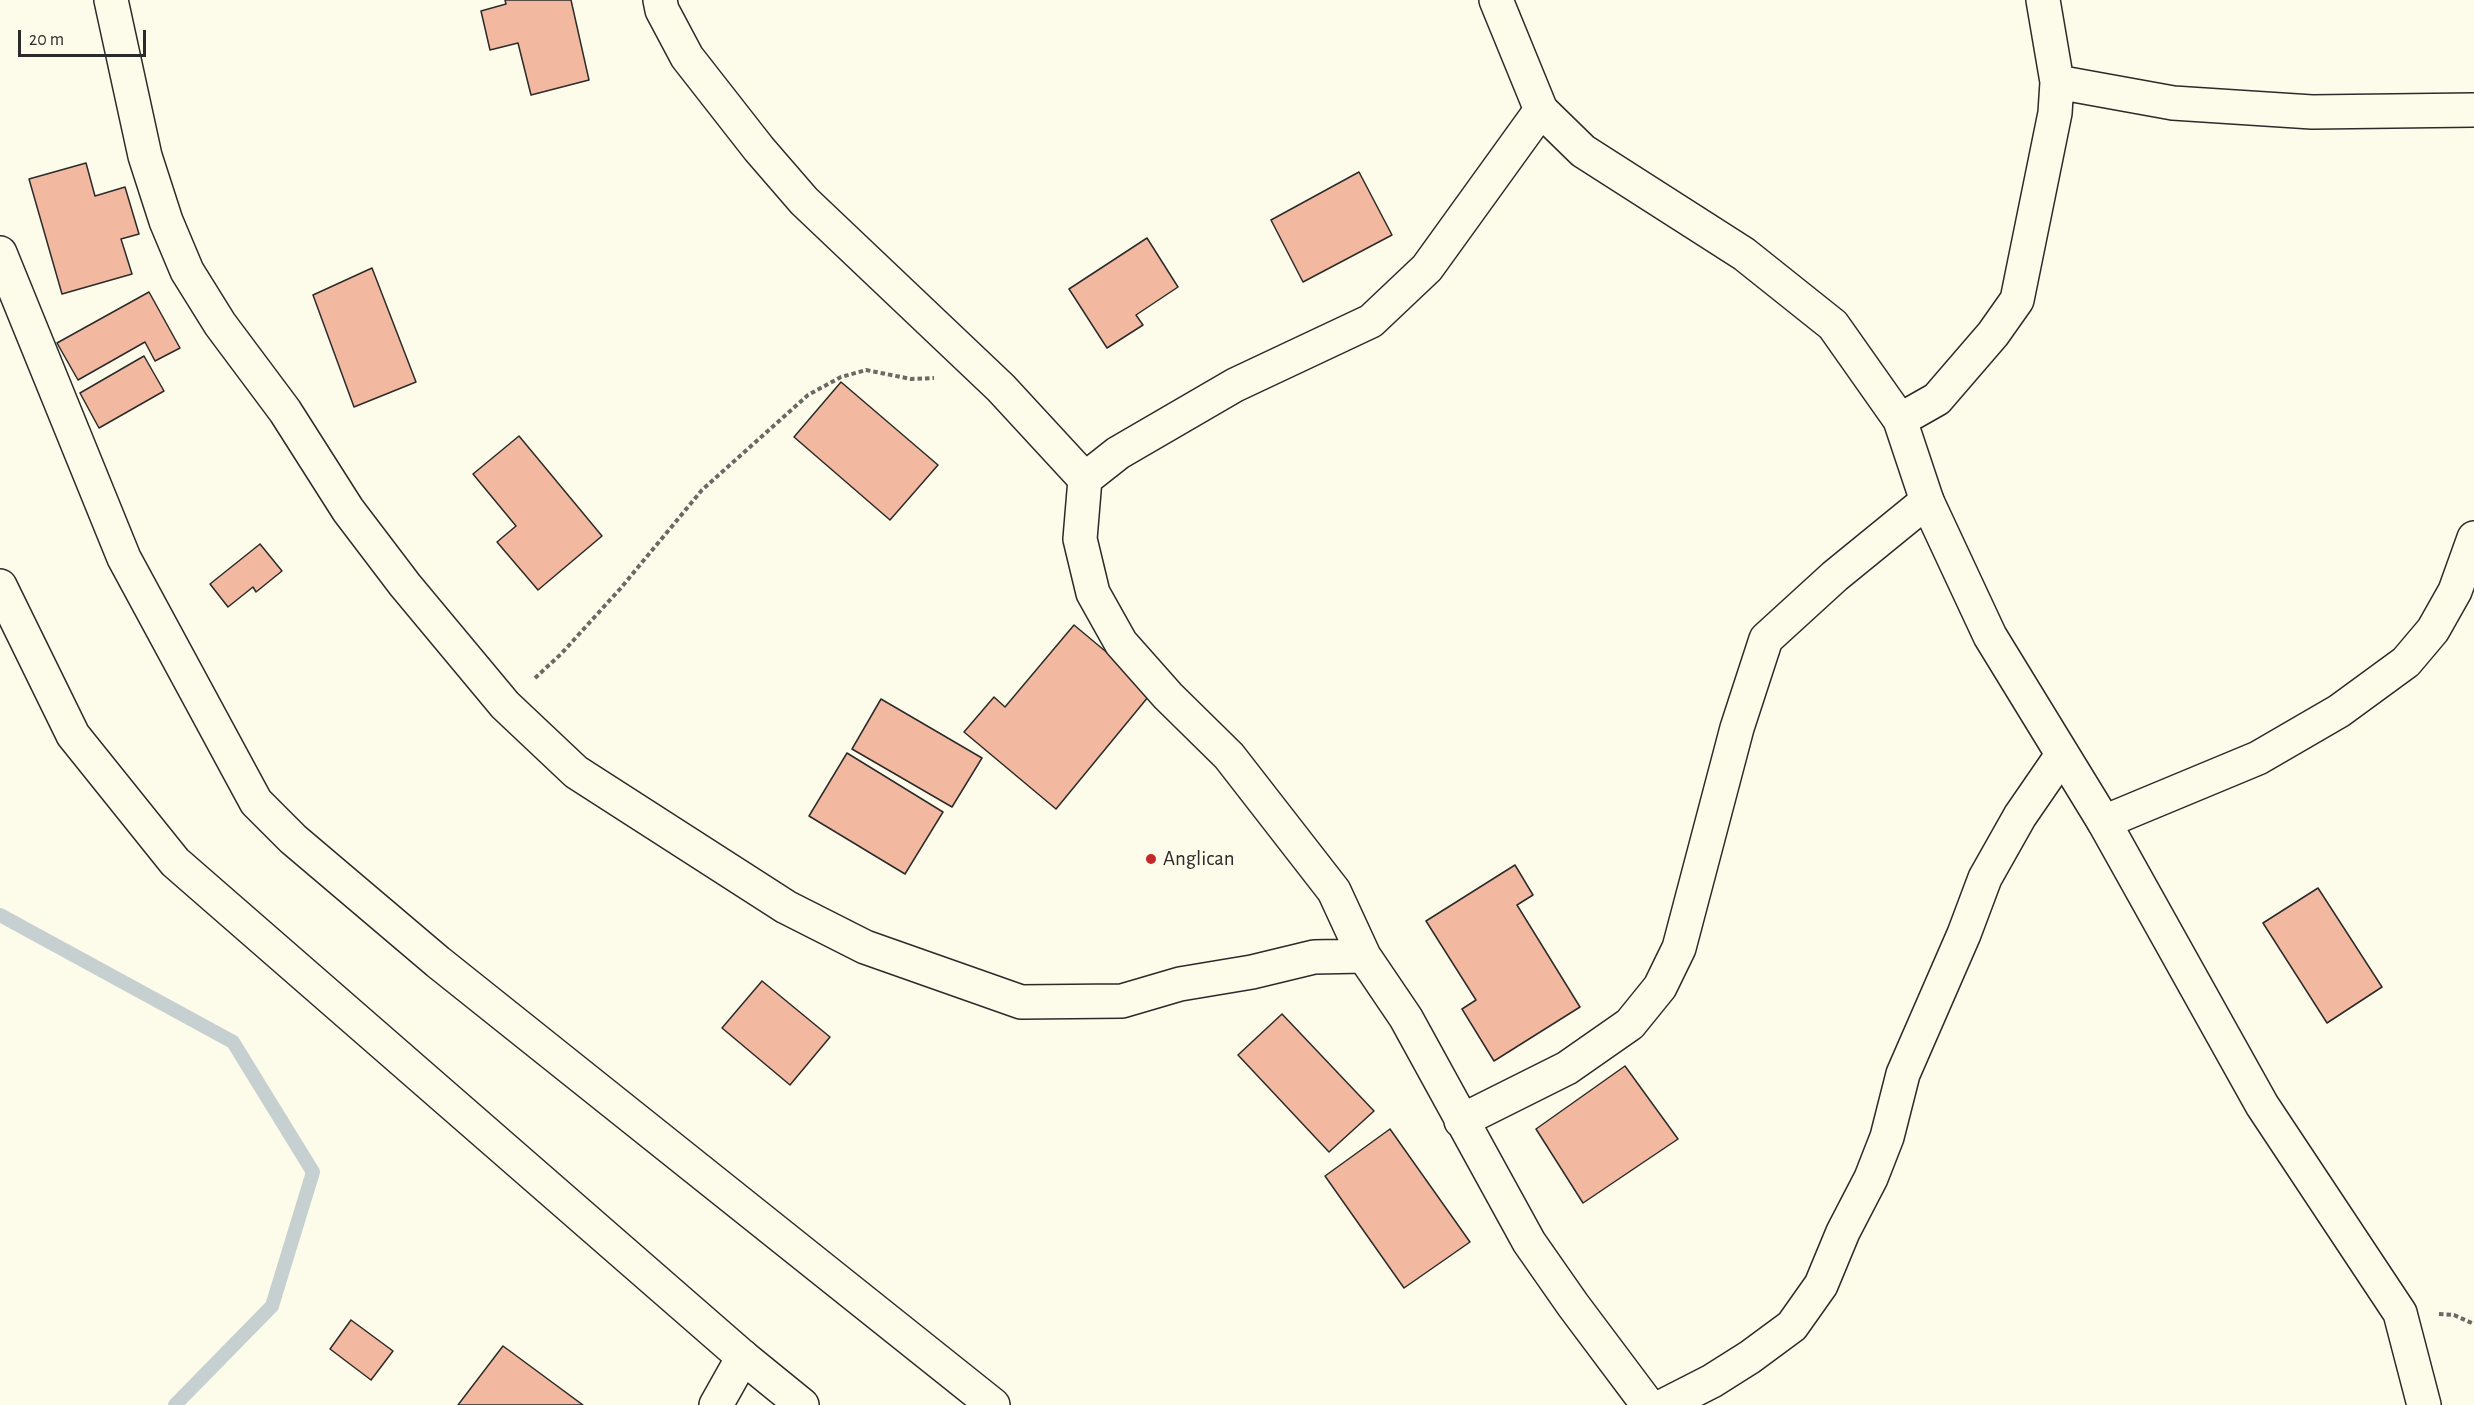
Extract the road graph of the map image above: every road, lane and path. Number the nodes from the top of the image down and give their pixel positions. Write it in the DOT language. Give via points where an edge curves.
graph roads {
  1 [pos="111,0"];
  2 [pos="660,0"];
  3 [pos="1496,0"];
  4 [pos="2043,0"];
  5 [pos="2057,82"];
  6 [pos="1541,110"];
  7 [pos="2474,110"];
  8 [pos="0,253"];
  9 [pos="1001,388"];
  10 [pos="1900,420"];
  11 [pos="1085,479"];
  12 [pos="1927,501"];
  13 [pos="2474,538"];
  14 [pos="0,585"];
  15 [pos="505,705"];
  16 [pos="2062,755"];
  17 [pos="2104,822"];
  18 [pos="1364,956"];
  19 [pos="1461,1121"];
  20 [pos="743,1357"];
  21 [pos="716,1405"];
  22 [pos="802,1405"];
  23 [pos="993,1405"];
  24 [pos="1648,1405"];
  25 [pos="1665,1405"];
  26 [pos="2424,1405"];
  1 -- 15 [label="street" via="145,156 166,221 188,271 348,510"];
  2 -- 9 [label="street" via="687,57 804,201"];
  3 -- 6 [label="street"];
  4 -- 5 [label="street"];
  5 -- 7 [label="street" via="2173,103 2312,112"];
  5 -- 10 [label="street" via="2055,113 2017,300 1937,399"];
  6 -- 10 [label="street" via="1583,151 1744,254 1833,325"];
  6 -- 11 [label="street" via="1427,268 1371,321 1235,385 1118,453"];
  8 -- 23 [label="street" via="124,558 256,802 293,839 438,962"];
  9 -- 11 [label="street"];
  9 -- 15 [label="path" via="967,378 911,379 866,370 841,377 808,395 702,489 561,654"];
  10 -- 12 [label="street"];
  11 -- 18 [label="street" via="1080,539 1093,592 1121,643 1229,756 1277,816 1334,891"];
  12 -- 16 [label="street" via="1990,636"];
  12 -- 19 [label="street" via="1766,639 1737,728 1679,948 1660,987 1630,1024 1567,1068"];
  13 -- 17 [label="street" via="2454,591 2433,630 2406,662 2339,711 2258,758"];
  14 -- 20 [label="street" via="73,735 175,862"];
  15 -- 18 [label="street" via="576,772 786,907 865,947 1021,1002 1122,1001 1180,984 1314,957"];
  16 -- 17 [label="street"];
  16 -- 25 [label="street" via="2020,816 1985,878 1903,1074 1887,1137 1871,1178 1821,1285 1792,1326 1712,1381"];
  17 -- 26 [label="street" via="2262,1105 2400,1313"];
  18 -- 19 [label="street" via="1406,1018"];
  19 -- 24 [label="street" via="1529,1242"];
  20 -- 21 [label="street"];
  20 -- 22 [label="street"];
}
